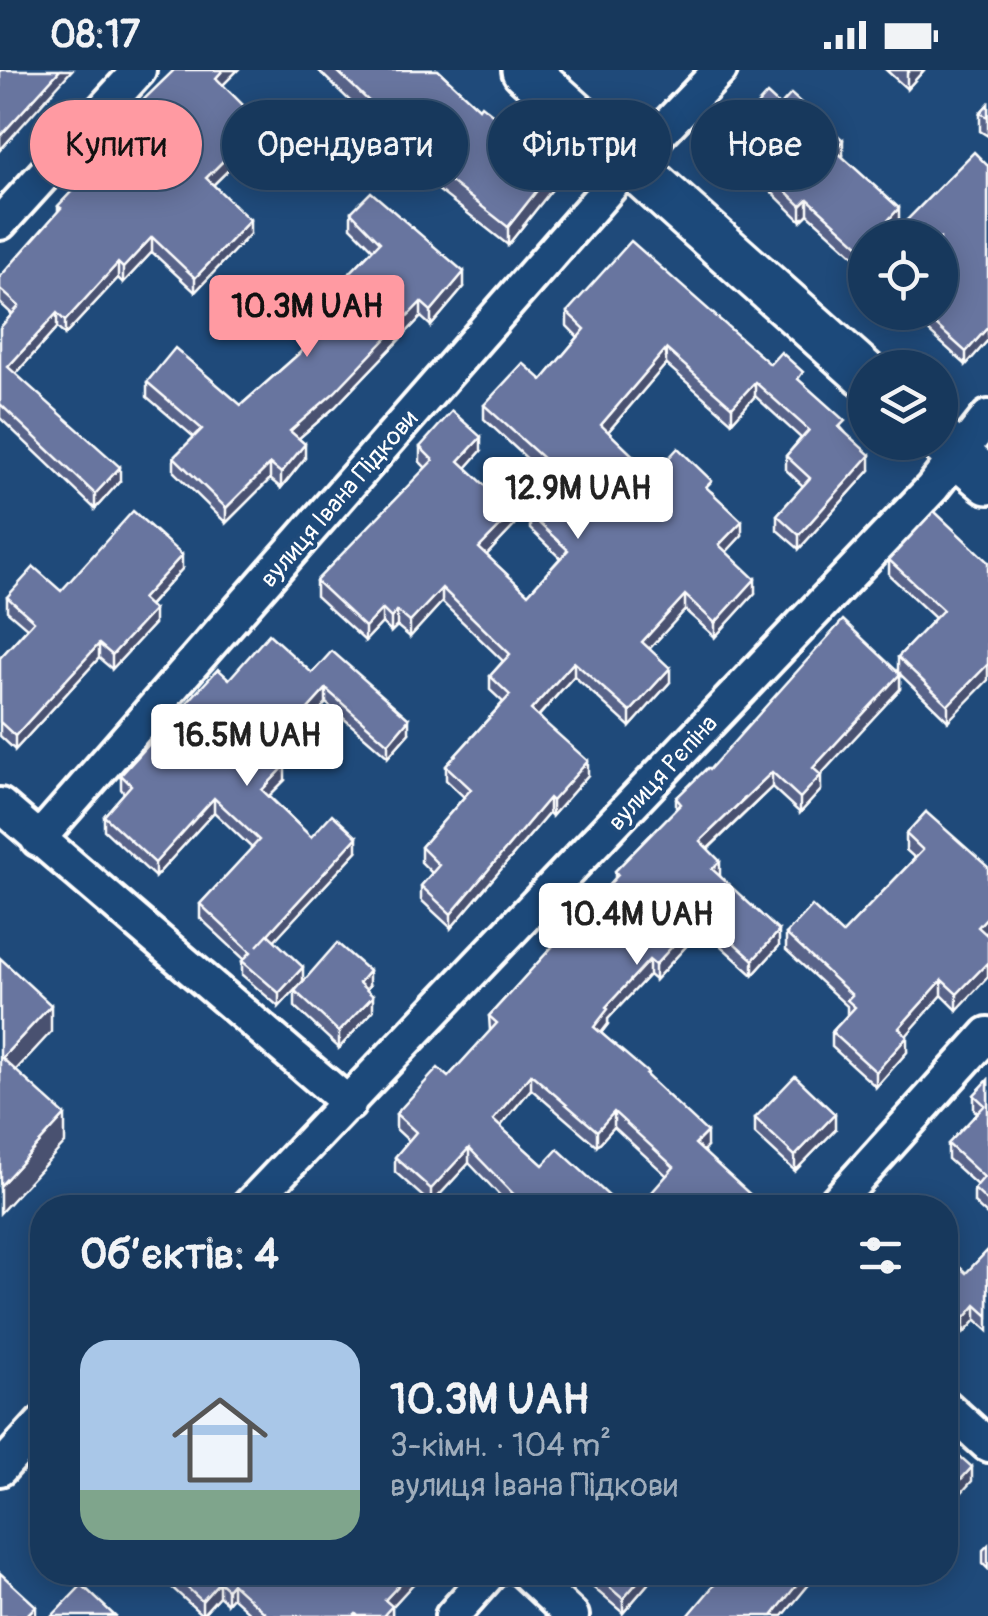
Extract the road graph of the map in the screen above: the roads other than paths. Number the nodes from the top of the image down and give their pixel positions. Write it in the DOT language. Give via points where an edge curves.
graph roads {
  1 [pos="140,70"];
  2 [pos="525,70"];
  3 [pos="720,70"];
  4 [pos="558,100"];
  5 [pos="671,121"];
  6 [pos="607,190"];
  7 [pos="657,190"];
  8 [pos="0,223"];
  9 [pos="848,359"];
  10 [pos="988,418"];
  11 [pos="962,459"];
  12 [pos="0,805"];
  13 [pos="38,840"];
  14 [pos="988,1034"];
  15 [pos="348,1104"];
  16 [pos="260,1195"];
  17 [pos="843,1195"];
  18 [pos="958,1418"];
  19 [pos="988,1445"];
  20 [pos="479,1585"];
  21 [pos="539,1585"];
  22 [pos="452,1616"];
  23 [pos="572,1616"];
  1 -- 8 [label="street"];
  2 -- 4 [label="main road"];
  3 -- 5 [label="street, вулиця Івана Підкови"];
  6 -- 13 [label="street, вулиця Івана Підкови"];
  7 -- 9 [label="main road"];
  10 -- 11 [label="street, вулиця Рєпіна"];
  11 -- 15 [label="street, вулиця Рєпіна"];
  12 -- 13 [label="street"];
  13 -- 15 [label="street"];
  14 -- 17 [label="street"];
  15 -- 16 [label="street, вулиця Рєпіна"];
  18 -- 19 [label="street"];
  20 -- 22 [label="street"];
  21 -- 23 [label="street"];
}
